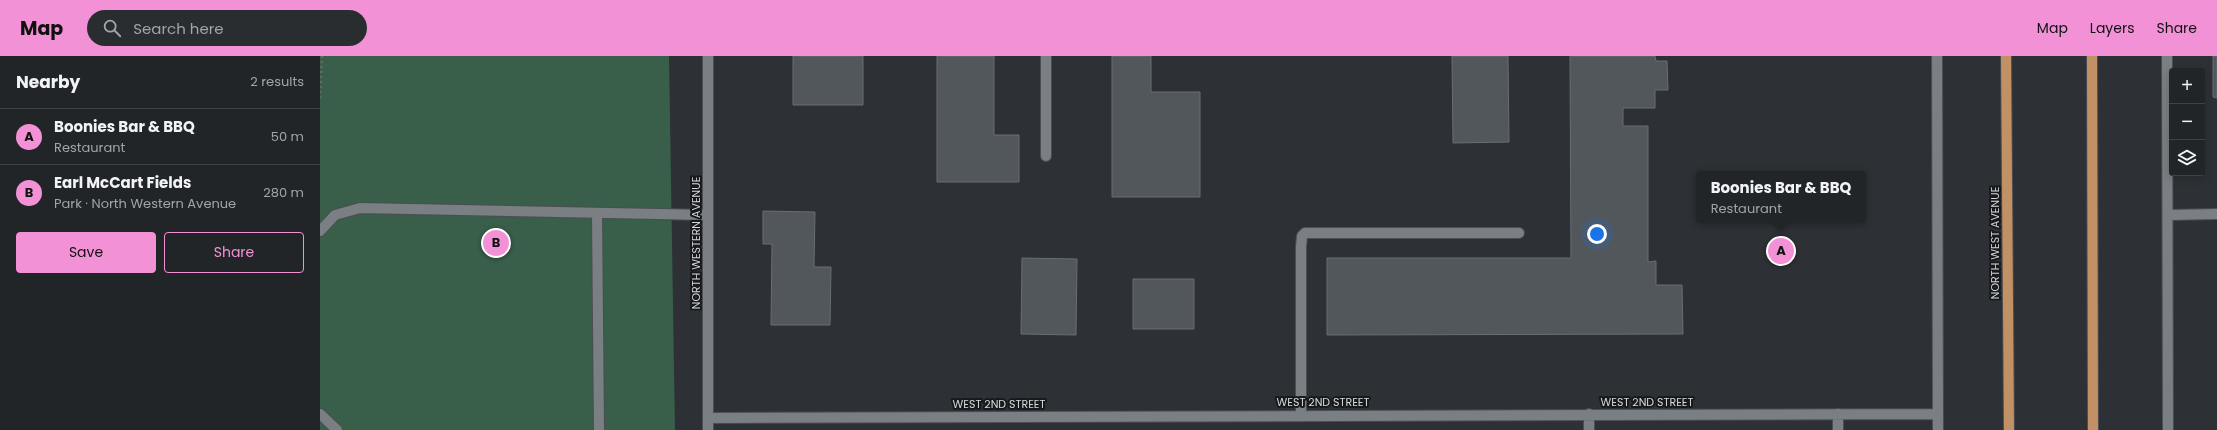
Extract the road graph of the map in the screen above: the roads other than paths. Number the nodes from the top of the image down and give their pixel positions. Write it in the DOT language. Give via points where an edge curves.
graph roads {
  1 [pos="708,56"];
  2 [pos="1046,56"];
  3 [pos="1937,56"];
  4 [pos="2006,56"];
  5 [pos="2092,56"];
  6 [pos="2167,56"];
  7 [pos="1046,156"];
  8 [pos="597,213"];
  9 [pos="2168,214"];
  10 [pos="2217,214"];
  11 [pos="708,215"];
  12 [pos="320,231"];
  13 [pos="1519,233"];
  14 [pos="320,414"];
  15 [pos="1301,414"];
  16 [pos="1589,414"];
  17 [pos="1838,414"];
  18 [pos="1938,414"];
  19 [pos="708,418"];
  20 [pos="337,430"];
  21 [pos="599,430"];
  22 [pos="708,430"];
  23 [pos="1589,430"];
  24 [pos="1838,430"];
  25 [pos="1938,430"];
  26 [pos="2009,430"];
  27 [pos="2094,430"];
  28 [pos="2168,430"];
  1 -- 11 [label="street, NORTH WESTERN AVENUE"];
  2 -- 7 [label="street"];
  3 -- 18 [label="street"];
  4 -- 26 [label="main road, NORTH WEST AVENUE"];
  5 -- 27 [label="main road"];
  6 -- 9 [label="street"];
  8 -- 11 [label="street"];
  8 -- 12 [label="street" via="360,208 335,215"];
  8 -- 21 [label="street"];
  9 -- 10 [label="street"];
  9 -- 28 [label="street"];
  11 -- 19 [label="street, NORTH WESTERN AVENUE"];
  13 -- 15 [label="street" via="1305,233 1302,236 1301,247"];
  14 -- 20 [label="street"];
  15 -- 16 [label="street, WEST 2ND STREET"];
  15 -- 19 [label="street, WEST 2ND STREET"];
  16 -- 17 [label="street, WEST 2ND STREET"];
  16 -- 23 [label="street"];
  17 -- 18 [label="street, WEST 2ND STREET"];
  17 -- 24 [label="street"];
  18 -- 25 [label="street"];
  19 -- 22 [label="street, NORTH WESTERN AVENUE"];
}
